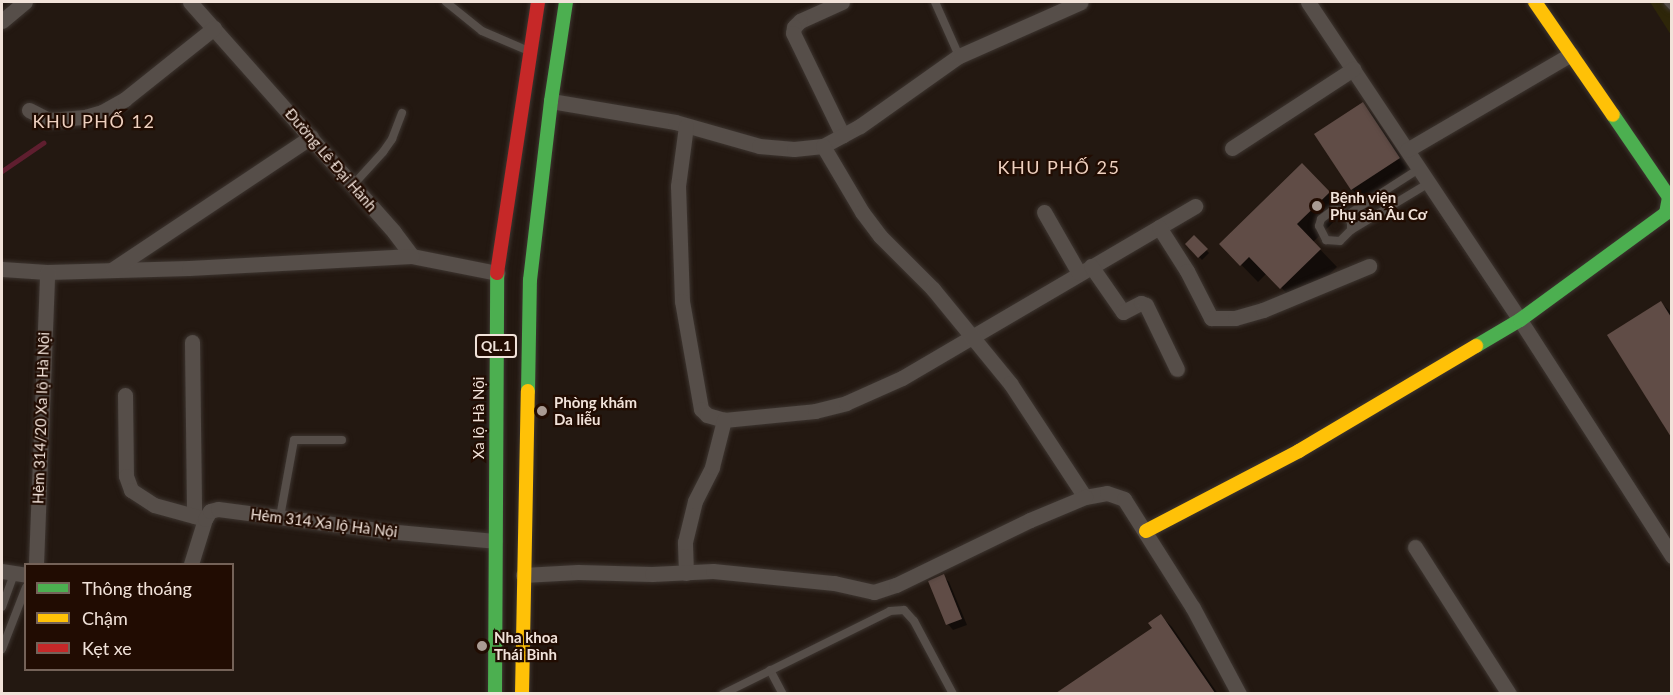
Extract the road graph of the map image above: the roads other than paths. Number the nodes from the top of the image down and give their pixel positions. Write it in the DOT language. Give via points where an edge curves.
graph roads {
  1 [pos="25,2"];
  2 [pos="190,2"];
  3 [pos="446,2"];
  4 [pos="538,2"];
  5 [pos="566,2"];
  6 [pos="842,2"];
  7 [pos="935,2"];
  8 [pos="1081,2"];
  9 [pos="1308,2"];
  10 [pos="1535,2"];
  11 [pos="1668,2"];
  12 [pos="1671,6"];
  13 [pos="2,21"];
  14 [pos="214,28"];
  15 [pos="531,52"];
  16 [pos="1572,54"];
  17 [pos="959,56"];
  18 [pos="1353,69"];
  19 [pos="550,101"];
  20 [pos="29,110"];
  21 [pos="402,112"];
  22 [pos="686,126"];
  23 [pos="843,136"];
  24 [pos="311,137"];
  25 [pos="823,146"];
  26 [pos="1232,148"];
  27 [pos="1407,150"];
  28 [pos="1419,169"];
  29 [pos="1429,183"];
  30 [pos="352,185"];
  31 [pos="1195,206"];
  32 [pos="1044,212"];
  33 [pos="1347,215"];
  34 [pos="1159,227"];
  35 [pos="1351,230"];
  36 [pos="412,256"];
  37 [pos="1369,266"];
  38 [pos="2,269"];
  39 [pos="113,269"];
  40 [pos="1085,269"];
  41 [pos="47,272"];
  42 [pos="497,273"];
  43 [pos="1520,320"];
  44 [pos="972,335"];
  45 [pos="192,342"];
  46 [pos="1177,369"];
  47 [pos="125,395"];
  48 [pos="724,420"];
  49 [pos="342,440"];
  50 [pos="1085,497"];
  51 [pos="199,517"];
  52 [pos="280,517"];
  53 [pos="1146,531"];
  54 [pos="495,541"];
  55 [pos="1415,547"];
  56 [pos="1671,556"];
  57 [pos="36,563"];
  58 [pos="191,563"];
  59 [pos="14,573"];
  60 [pos="686,573"];
  61 [pos="523,575"];
  62 [pos="24,592"];
  63 [pos="2,607"];
  64 [pos="2,649"];
  65 [pos="770,670"];
  66 [pos="495,693"];
  67 [pos="522,693"];
  68 [pos="723,693"];
  69 [pos="783,693"];
  70 [pos="952,693"];
  71 [pos="1239,693"];
  72 [pos="1509,693"];
  1 -- 13 [label="street"];
  2 -- 14 [label="street, Đường Lê Đại Hành"];
  3 -- 15 [label="lane" via="482,31"];
  4 -- 15 [label="main road, Xa lộ Hà Nội / QL.1"];
  5 -- 19 [label="main road, QL.1"];
  6 -- 23 [label="street" via="800,21 793,33"];
  7 -- 17 [label="lane"];
  8 -- 17 [label="street"];
  9 -- 18 [label="street"];
  10 -- 16 [label="main road"];
  11 -- 12 [label="lane"];
  14 -- 20 [label="street" via="125,99 102,112 49,120"];
  14 -- 24 [label="street, Đường Lê Đại Hành"];
  15 -- 42 [label="main road, Xa lộ Hà Nội / QL.1"];
  16 -- 27 [label="street"];
  16 -- 43 [label="main road" via="1662,185 1669,197 1666,213"];
  17 -- 23 [label="street"];
  18 -- 26 [label="street"];
  18 -- 27 [label="street"];
  19 -- 22 [label="street"];
  19 -- 61 [label="main road, QL.1" via="530,280"];
  21 -- 30 [label="lane" via="392,139"];
  22 -- 25 [label="street" via="759,146"];
  22 -- 48 [label="street" via="678,186 682,301 700,408 707,415"];
  23 -- 25 [label="street"];
  24 -- 30 [label="street, Đường Lê Đại Hành"];
  24 -- 39 [label="street"];
  25 -- 44 [label="street" via="880,236"];
  27 -- 28 [label="street"];
  28 -- 29 [label="street"];
  28 -- 33 [label="lane"];
  29 -- 35 [label="lane"];
  29 -- 43 [label="street"];
  30 -- 36 [label="street, Đường Lê Đại Hành"];
  31 -- 34 [label="street"];
  32 -- 40 [label="street"];
  33 -- 35 [label="lane"];
  33 -- 35 [label="lane" via="1333,210 1321,219 1319,226 1326,240 1333,242 1347,237"];
  34 -- 37 [label="street" via="1187,271 1208,315 1215,319 1263,310"];
  34 -- 40 [label="street"];
  36 -- 39 [label="street"];
  36 -- 42 [label="street"];
  38 -- 41 [label="street"];
  39 -- 41 [label="street"];
  40 -- 44 [label="street"];
  40 -- 46 [label="street" via="1123,312 1141,303 1146,305"];
  41 -- 57 [label="street, Hẻm 314/20 Xa lộ Hà Nội"];
  42 -- 54 [label="main road, Xa lộ Hà Nội / QL.1"];
  43 -- 53 [label="main road" via="1299,451"];
  43 -- 56 [label="street"];
  44 -- 48 [label="street" via="902,378 846,403 804,414"];
  44 -- 50 [label="street" via="1010,382"];
  45 -- 51 [label="street"];
  47 -- 51 [label="street" via="126,476 131,490 154,505"];
  48 -- 60 [label="street" via="714,461 695,501 686,542"];
  49 -- 52 [label="lane" via="294,440"];
  50 -- 53 [label="street" via="1116,494"];
  50 -- 60 [label="street" via="874,592 834,583 712,571"];
  51 -- 52 [label="street, Hẻm 314 Xa lộ Hà Nội" via="218,509"];
  51 -- 58 [label="street"];
  52 -- 54 [label="street, Hẻm 314 Xa lộ Hà Nội"];
  53 -- 71 [label="street"];
  54 -- 66 [label="main road, Xa lộ Hà Nội / QL.1"];
  55 -- 72 [label="street"];
  59 -- 63 [label="lane"];
  60 -- 61 [label="street"];
  61 -- 67 [label="main road, QL.1"];
  62 -- 64 [label="lane"];
  65 -- 68 [label="lane"];
  65 -- 69 [label="lane"];
  65 -- 70 [label="lane" via="890,611 904,610 914,621"];
}
